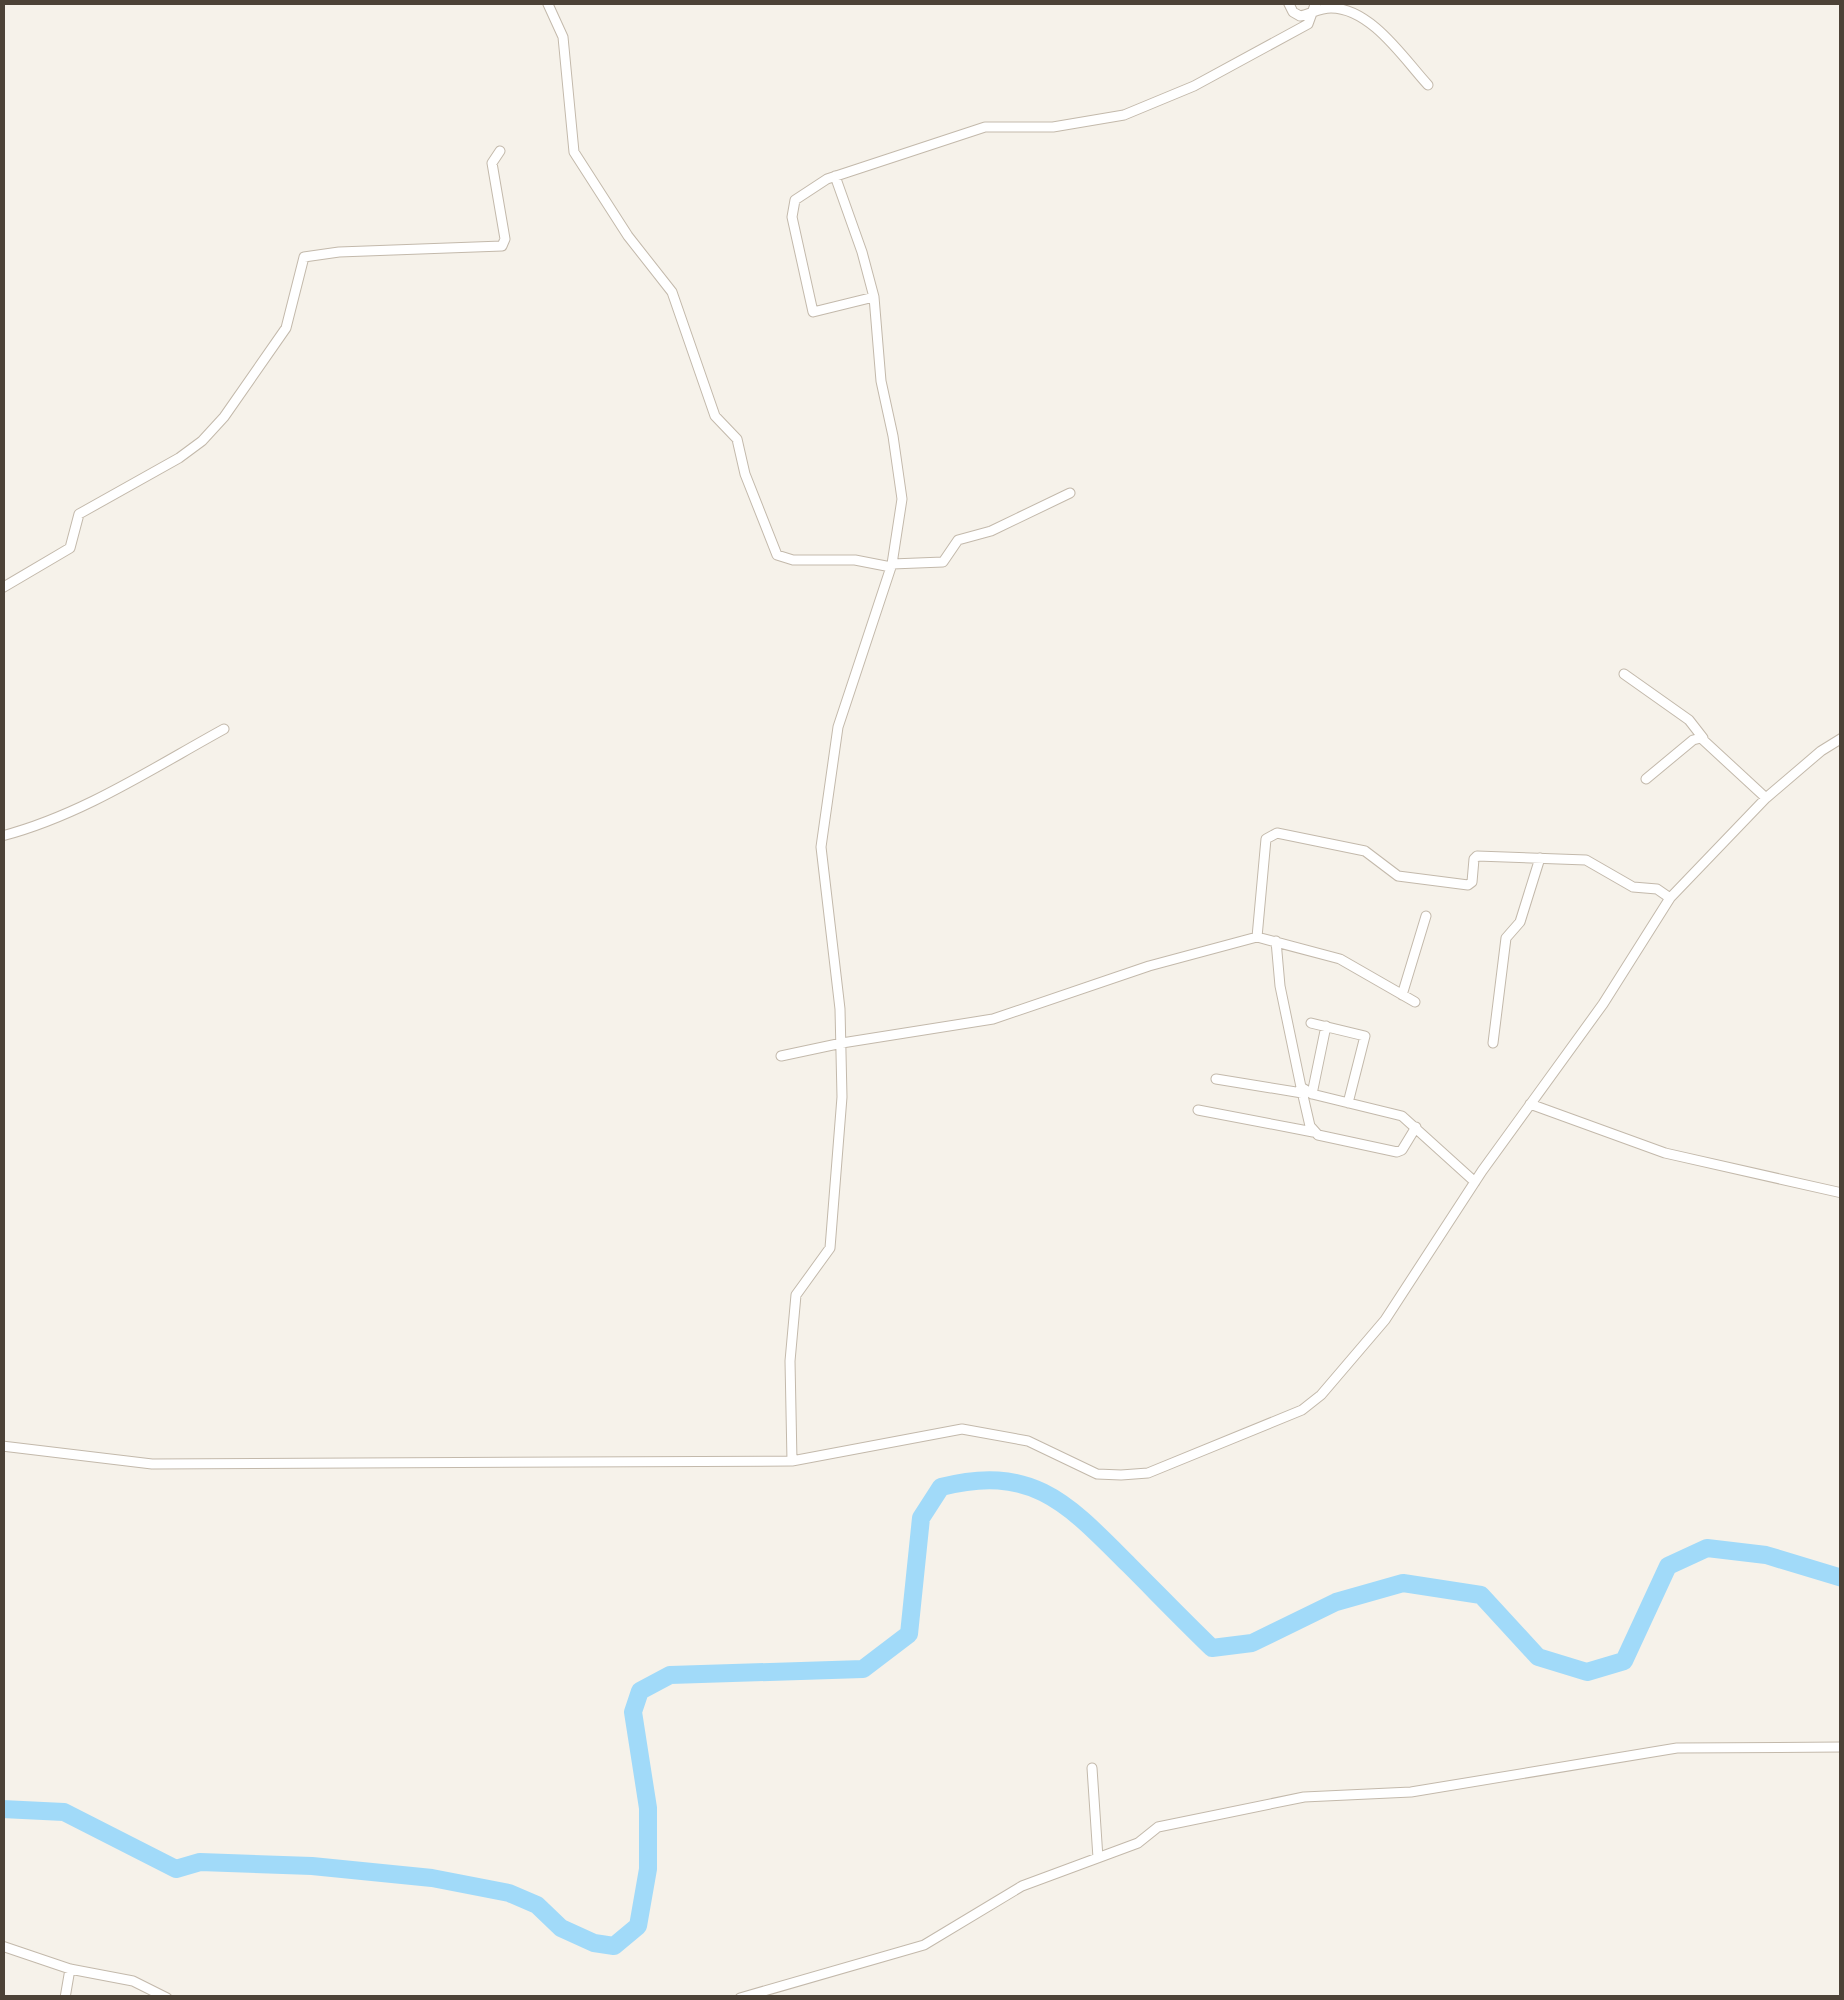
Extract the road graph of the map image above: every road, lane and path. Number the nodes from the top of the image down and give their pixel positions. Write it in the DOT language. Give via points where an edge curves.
graph roads {
  1 [pos="548,2"];
  2 [pos="1288,2"];
  3 [pos="1316,7"];
  4 [pos="1428,86"];
  5 [pos="500,151"];
  6 [pos="835,176"];
  7 [pos="874,297"];
  8 [pos="1070,493"];
  9 [pos="891,566"];
  10 [pos="2,588"];
  11 [pos="1624,674"];
  12 [pos="224,730"];
  13 [pos="1703,738"];
  14 [pos="1842,738"];
  15 [pos="1646,779"];
  16 [pos="1766,798"];
  17 [pos="2,836"];
  18 [pos="1540,858"];
  19 [pos="1670,898"];
  20 [pos="1426,916"];
  21 [pos="1257,936"];
  22 [pos="1276,942"];
  23 [pos="1402,994"];
  24 [pos="1414,1002"];
  25 [pos="1311,1023"];
  26 [pos="1326,1026"];
  27 [pos="842,1043"];
  28 [pos="1493,1043"];
  29 [pos="781,1056"];
  30 [pos="1216,1079"];
  31 [pos="1305,1091"];
  32 [pos="1348,1102"];
  33 [pos="1530,1104"];
  34 [pos="1198,1110"];
  35 [pos="1416,1126"];
  36 [pos="1313,1132"];
  37 [pos="1475,1182"];
  38 [pos="1842,1192"];
  39 [pos="2,1446"];
  40 [pos="792,1461"];
  41 [pos="1842,1748"];
  42 [pos="1092,1768"];
  43 [pos="1098,1858"];
  44 [pos="2,1946"];
  45 [pos="70,1968"];
  46 [pos="65,1998"];
  47 [pos="167,1998"];
  48 [pos="740,1998"];
  1 -- 9 [label="street" via="563,36 574,152 672,292 715,416 737,439 777,555"];
  2 -- 3 [label="street" via="1300,16"];
  3 -- 4 [label="street" via="1371,25"];
  3 -- 6 [label="street" via="1308,24 1194,86 1124,114 1053,127 985,127"];
  5 -- 10 [label="street" via="492,164 502,246 304,258 286,328 224,418 179,458 78,514 70,548"];
  6 -- 7 [label="street"];
  6 -- 7 [label="street" via="798,196 792,209 813,312"];
  7 -- 9 [label="street" via="880,381 902,499"];
  8 -- 9 [label="street" via="991,531 960,538 943,562"];
  9 -- 27 [label="street" via="838,726 821,848"];
  11 -- 13 [label="street" via="1689,720"];
  12 -- 17 [label="street" via="80,808"];
  13 -- 15 [label="street"];
  13 -- 16 [label="street"];
  14 -- 16 [label="street"];
  16 -- 19 [label="street"];
  18 -- 19 [label="street" via="1586,860 1633,887"];
  18 -- 21 [label="street" via="1477,856 1468,884 1398,876 1365,851 1270,834"];
  18 -- 28 [label="street" via="1520,922 1506,938"];
  19 -- 33 [label="street"];
  20 -- 23 [label="street"];
  21 -- 22 [label="street"];
  21 -- 27 [label="street" via="993,1019"];
  22 -- 23 [label="street" via="1340,959"];
  22 -- 31 [label="street"];
  23 -- 24 [label="street"];
  25 -- 26 [label="street"];
  26 -- 31 [label="street"];
  26 -- 32 [label="street" via="1364,1036"];
  27 -- 29 [label="street"];
  27 -- 40 [label="street" via="830,1248 796,1295 792,1327"];
  30 -- 31 [label="street"];
  31 -- 32 [label="street"];
  31 -- 36 [label="street"];
  32 -- 35 [label="street" via="1398,1114"];
  33 -- 37 [label="street"];
  33 -- 38 [label="street" via="1669,1154"];
  34 -- 36 [label="street"];
  35 -- 36 [label="street" via="1397,1152"];
  35 -- 37 [label="street"];
  37 -- 40 [label="street" via="1384,1320 1322,1395 1209,1449 1148,1473 1097,1474 1028,1441 962,1429"];
  39 -- 40 [label="street" via="152,1464"];
  41 -- 43 [label="street" via="1677,1748 1411,1792 1304,1797 1158,1827"];
  42 -- 43 [label="street"];
  43 -- 48 [label="street" via="1022,1886 924,1945"];
  44 -- 45 [label="street"];
  45 -- 46 [label="street"];
  45 -- 47 [label="street" via="133,1981"];
}
